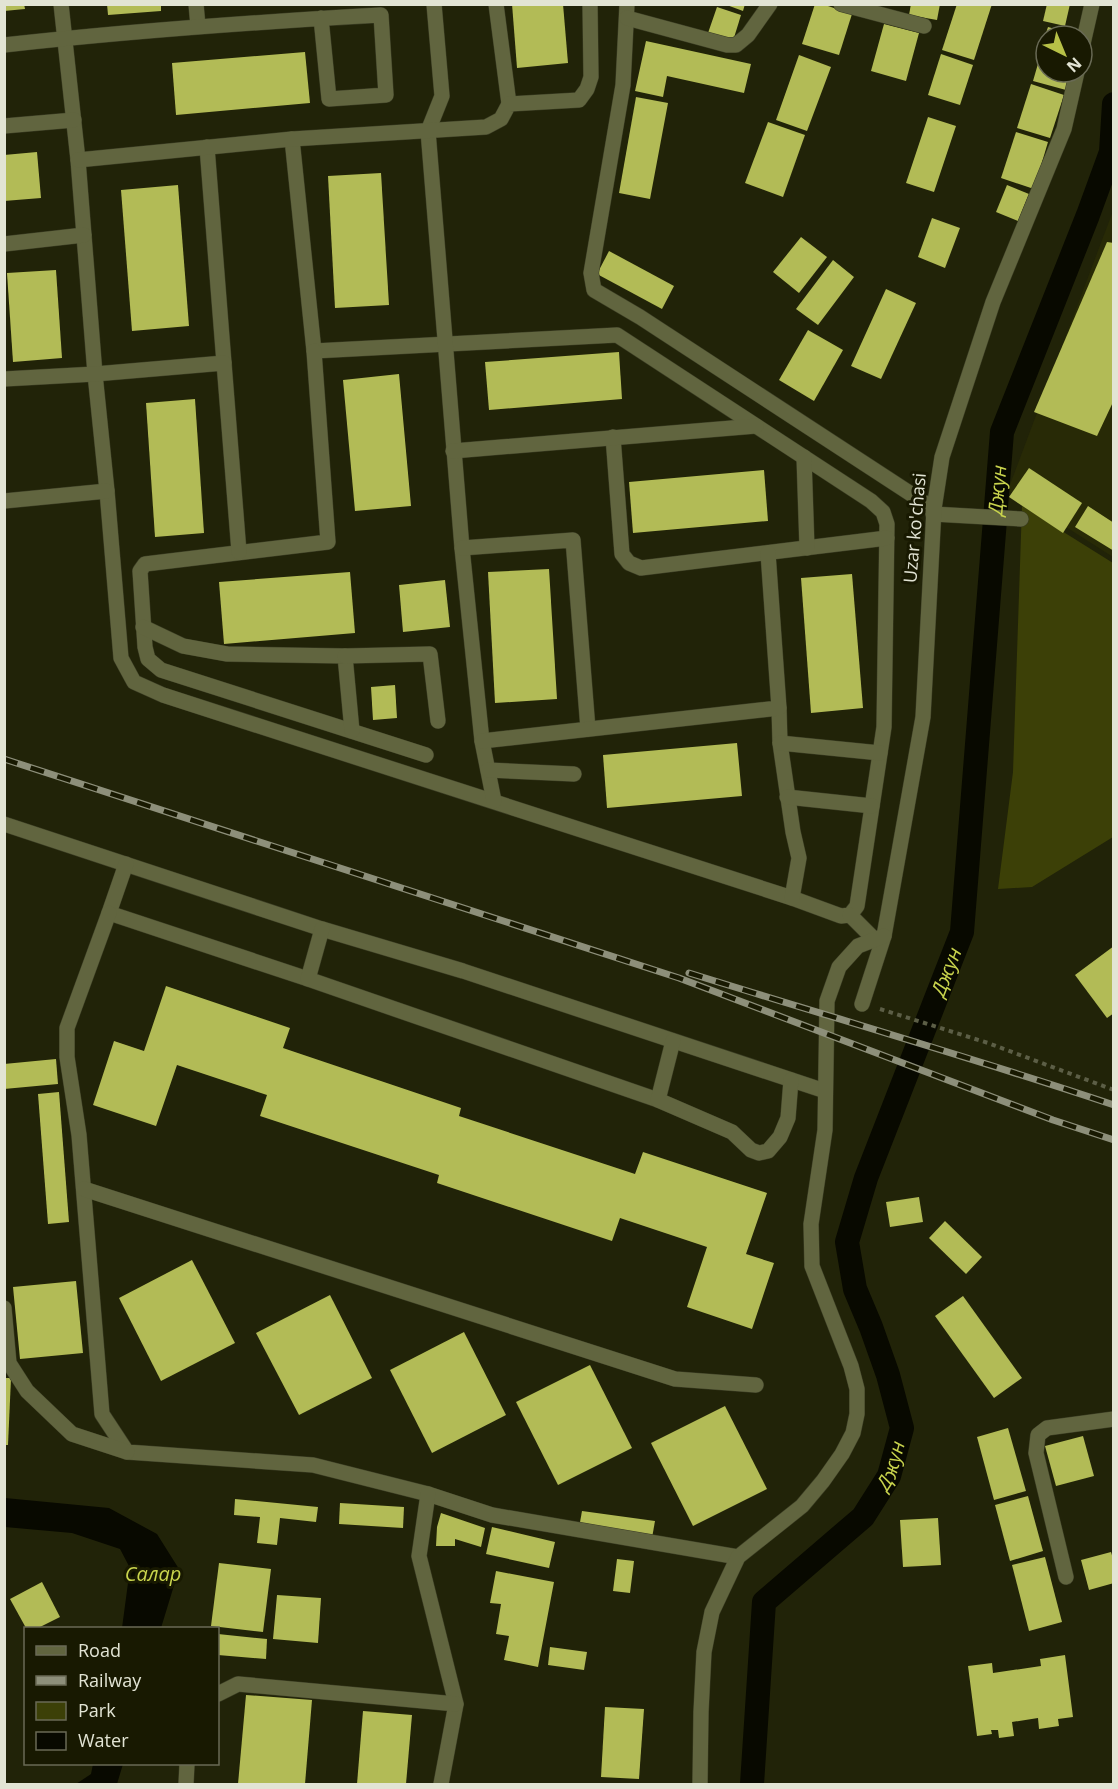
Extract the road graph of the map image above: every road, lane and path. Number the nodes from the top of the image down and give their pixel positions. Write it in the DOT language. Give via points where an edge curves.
graph roads {
  1 [pos="61,4"];
  2 [pos="196,4"];
  3 [pos="285,4"];
  4 [pos="434,4"];
  5 [pos="496,4"];
  6 [pos="590,4"];
  7 [pos="770,4"];
  8 [pos="841,4"];
  9 [pos="1092,4"];
  10 [pos="627,11"];
  11 [pos="321,18"];
  12 [pos="287,20"];
  13 [pos="1087,24"];
  14 [pos="198,26"];
  15 [pos="924,26"];
  16 [pos="65,38"];
  17 [pos="4,45"];
  18 [pos="1074,84"];
  19 [pos="509,104"];
  20 [pos="74,120"];
  21 [pos="4,126"];
  22 [pos="428,131"];
  23 [pos="292,139"];
  24 [pos="207,147"];
  25 [pos="78,160"];
  26 [pos="84,235"];
  27 [pos="4,244"];
  28 [pos="444,343"];
  29 [pos="314,351"];
  30 [pos="224,363"];
  31 [pos="95,374"];
  32 [pos="4,379"];
  33 [pos="756,426"];
  34 [pos="613,437"];
  35 [pos="453,451"];
  36 [pos="804,457"];
  37 [pos="107,491"];
  38 [pos="4,501"];
  39 [pos="934,511"];
  40 [pos="1021,519"];
  41 [pos="887,538"];
  42 [pos="462,548"];
  43 [pos="807,548"];
  44 [pos="239,552"];
  45 [pos="768,553"];
  46 [pos="143,627"];
  47 [pos="345,656"];
  48 [pos="779,708"];
  49 [pos="438,720"];
  50 [pos="588,729"];
  51 [pos="352,731"];
  52 [pos="482,741"];
  53 [pos="780,743"];
  54 [pos="880,753"];
  55 [pos="426,755"];
  56 [pos="488,770"];
  57 [pos="574,774"];
  58 [pos="787,797"];
  59 [pos="494,801"];
  60 [pos="872,806"];
  61 [pos="4,824"];
  62 [pos="126,864"];
  63 [pos="792,898"];
  64 [pos="109,913"];
  65 [pos="850,915"];
  66 [pos="322,929"];
  67 [pos="880,938"];
  68 [pos="308,979"];
  69 [pos="862,1004"];
  70 [pos="674,1041"];
  71 [pos="791,1080"];
  72 [pos="1113,1090"];
  73 [pos="825,1091"];
  74 [pos="658,1100"];
  75 [pos="84,1189"];
  76 [pos="4,1308"];
  77 [pos="756,1384"];
  78 [pos="1113,1419"];
  79 [pos="126,1452"];
  80 [pos="428,1494"];
  81 [pos="738,1557"];
  82 [pos="1066,1577"];
  83 [pos="219,1694"];
  84 [pos="456,1704"];
  85 [pos="187,1765"];
  86 [pos="186,1785"];
  87 [pos="441,1785"];
  88 [pos="700,1785"];
  1 -- 16 [label="street"];
  2 -- 14 [label="street"];
  3 -- 12 [label="street"];
  4 -- 22 [label="street" via="442,96"];
  5 -- 19 [label="street"];
  6 -- 19 [label="street" via="591,77 579,100"];
  7 -- 10 [label="street" via="736,45"];
  8 -- 15 [label="street"];
  9 -- 13 [label="street"];
  10 -- 39 [label="street" via="623,84 591,273 594,290"];
  11 -- 11 [label="street" via="329,99 386,95 381,15"];
  11 -- 12 [label="street"];
  12 -- 14 [label="street"];
  14 -- 16 [label="street"];
  16 -- 17 [label="street"];
  16 -- 20 [label="street"];
  18 -- 39 [label="street, Uzar ko'chasi" via="1064,129 993,302 945,446"];
  19 -- 22 [label="street" via="501,119 486,127"];
  20 -- 21 [label="street"];
  20 -- 25 [label="street"];
  22 -- 23 [label="street"];
  22 -- 28 [label="street"];
  23 -- 24 [label="street"];
  23 -- 29 [label="street"];
  24 -- 25 [label="street"];
  24 -- 30 [label="street"];
  25 -- 26 [label="street"];
  26 -- 27 [label="street"];
  26 -- 31 [label="street"];
  28 -- 29 [label="street"];
  28 -- 33 [label="street" via="616,335"];
  28 -- 35 [label="street"];
  29 -- 44 [label="street" via="328,543"];
  30 -- 31 [label="street"];
  30 -- 44 [label="street"];
  31 -- 32 [label="street"];
  31 -- 37 [label="street"];
  33 -- 34 [label="street"];
  33 -- 36 [label="street"];
  34 -- 35 [label="street"];
  34 -- 45 [label="street" via="622,554 629,563 641,568"];
  35 -- 42 [label="street"];
  36 -- 41 [label="street" via="883,512"];
  36 -- 43 [label="street"];
  37 -- 38 [label="street"];
  37 -- 59 [label="street" via="121,658 134,682 163,695"];
  39 -- 40 [label="street"];
  39 -- 67 [label="street, Uzar ko'chasi" via="922,717"];
  41 -- 43 [label="street"];
  41 -- 54 [label="street" via="884,727"];
  42 -- 50 [label="street" via="573,540"];
  42 -- 52 [label="street"];
  43 -- 45 [label="street"];
  44 -- 46 [label="street" via="145,564 140,571"];
  45 -- 48 [label="street"];
  46 -- 47 [label="street" via="183,646 227,654"];
  46 -- 51 [label="street" via="148,659 161,670"];
  47 -- 49 [label="street" via="430,654"];
  47 -- 51 [label="street"];
  48 -- 50 [label="street"];
  48 -- 53 [label="street"];
  50 -- 52 [label="street"];
  51 -- 55 [label="street"];
  52 -- 56 [label="street"];
  53 -- 54 [label="street"];
  53 -- 58 [label="street"];
  54 -- 60 [label="street"];
  56 -- 57 [label="street"];
  56 -- 59 [label="street"];
  58 -- 60 [label="street"];
  58 -- 63 [label="street" via="799,858"];
  59 -- 63 [label="street"];
  60 -- 65 [label="street" via="857,906"];
  61 -- 62 [label="street"];
  62 -- 64 [label="street"];
  62 -- 66 [label="street"];
  63 -- 65 [label="street" via="841,916"];
  64 -- 68 [label="street"];
  64 -- 75 [label="street" via="67,1028 67,1057"];
  65 -- 67 [label="street"];
  66 -- 68 [label="street"];
  66 -- 70 [label="street"];
  67 -- 69 [label="street, Uzar ko'chasi"];
  67 -- 73 [label="street" via="858,946 839,968 827,1002"];
  68 -- 74 [label="street"];
  69 -- 72 [label="path" via="988,1043"];
  70 -- 71 [label="street"];
  70 -- 74 [label="street"];
  71 -- 73 [label="street"];
  71 -- 74 [label="street" via="788,1118 780,1137 768,1151 759,1153 732,1132"];
  73 -- 81 [label="street" via="825,1130 811,1224 812,1266 851,1366 857,1389 857,1414 847,1443 823,1481 802,1506"];
  75 -- 77 [label="street" via="675,1379"];
  75 -- 79 [label="street" via="102,1414"];
  76 -- 79 [label="street" via="9,1363 27,1391 72,1434"];
  78 -- 82 [label="street" via="1047,1428 1038,1435 1036,1453"];
  79 -- 80 [label="street" via="313,1465"];
  80 -- 81 [label="street" via="492,1515"];
  80 -- 84 [label="street" via="419,1556"];
  81 -- 88 [label="street" via="712,1612 704,1652"];
  83 -- 84 [label="street" via="238,1684"];
  84 -- 87 [label="street"];
  85 -- 86 [label="street"];
}
